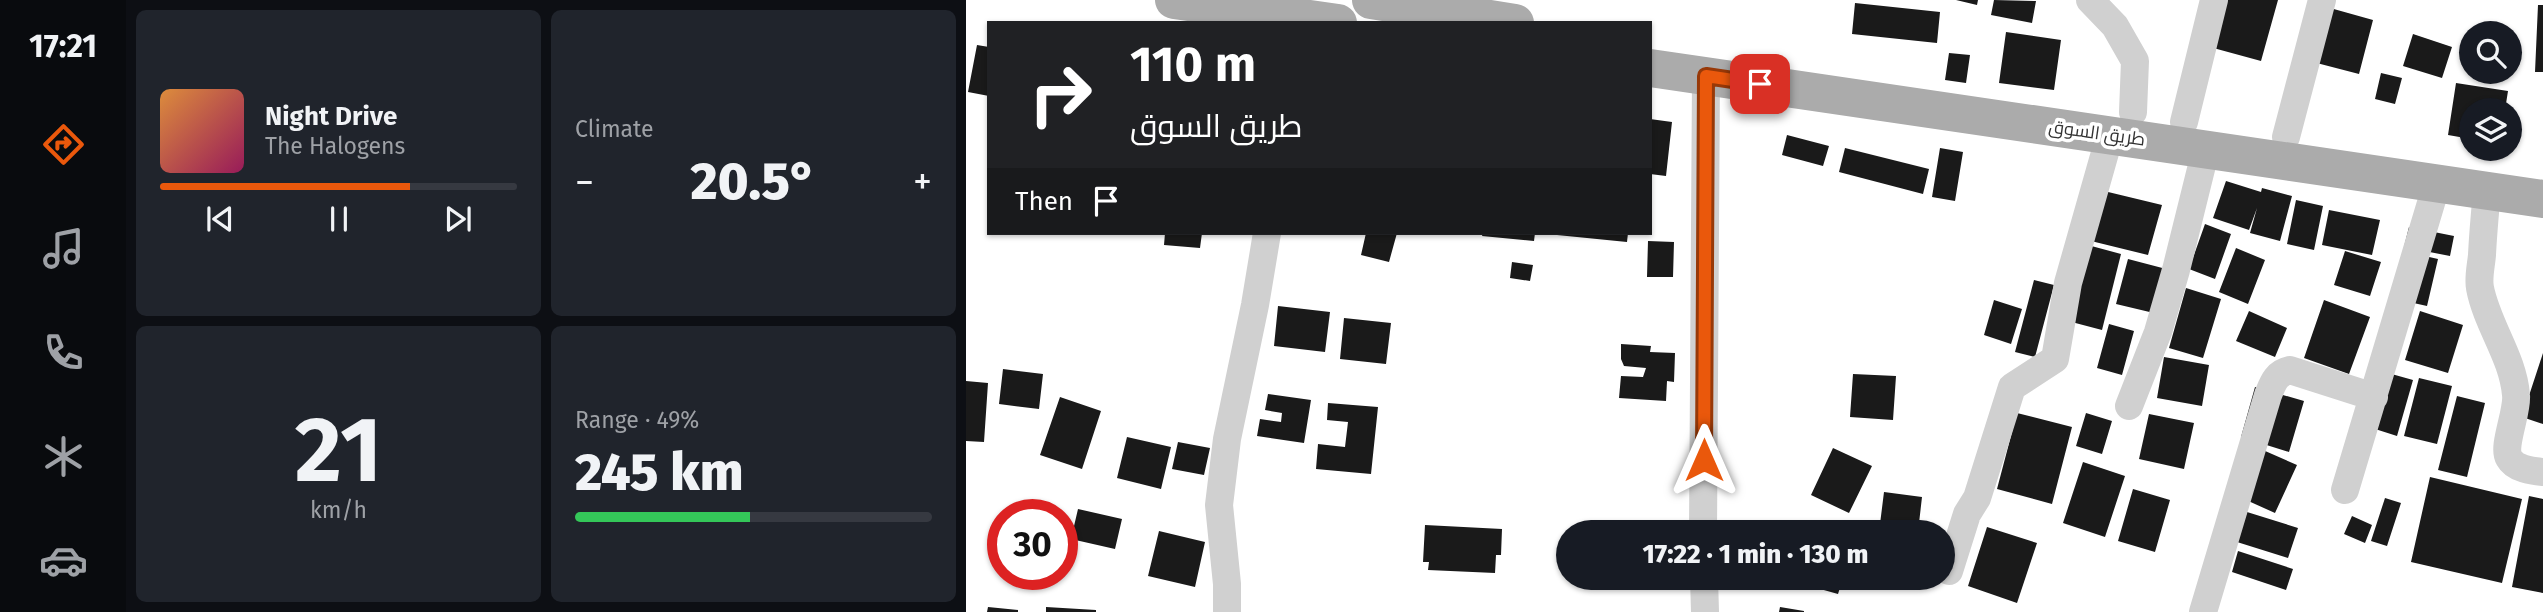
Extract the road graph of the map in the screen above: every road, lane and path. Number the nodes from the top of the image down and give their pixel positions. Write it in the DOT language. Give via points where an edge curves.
graph roads {
  1 [pos="1174,0"];
  2 [pos="1371,0"];
  3 [pos="2090,0"];
  4 [pos="2214,0"];
  5 [pos="2322,0"];
  6 [pos="1318,21"];
  7 [pos="1502,21"];
  8 [pos="1652,44"];
  9 [pos="1652,68"];
  10 [pos="1706,76"];
  11 [pos="2121,124"];
  12 [pos="2195,136"];
  13 [pos="2286,137"];
  14 [pos="2543,175"];
  15 [pos="2437,183"];
  16 [pos="2487,191"];
  17 [pos="2543,199"];
  18 [pos="1267,235"];
  19 [pos="2374,397"];
  20 [pos="2129,406"];
  21 [pos="2543,472"];
  22 [pos="2345,489"];
  23 [pos="1703,520"];
  24 [pos="1955,552"];
  25 [pos="1704,590"];
  26 [pos="1227,612"];
  27 [pos="1704,612"];
  28 [pos="2203,612"];
  1 -- 6 [label="main road"];
  2 -- 7 [label="main road"];
  3 -- 11 [label="street" via="2115,26 2135,61"];
  4 -- 12 [label="street"];
  5 -- 13 [label="street"];
  8 -- 11 [label="main road, طريق السوق"];
  9 -- 10 [label="main road, طريق السوق"];
  10 -- 11 [label="main road, طريق السوق"];
  10 -- 23 [label="street"];
  11 -- 12 [label="main road, طريق السوق"];
  11 -- 24 [label="street" via="2068,283 2055,359 2012,387"];
  12 -- 13 [label="main road, طريق السوق"];
  12 -- 15 [label="main road, طريق السوق"];
  12 -- 20 [label="street" via="2165,307"];
  13 -- 14 [label="main road, طريق السوق"];
  15 -- 16 [label="main road, طريق السوق"];
  15 -- 19 [label="street"];
  16 -- 17 [label="main road, طريق السوق"];
  16 -- 21 [label="street" via="2480,285 2516,392 2507,449 2509,458 2524,468"];
  18 -- 26 [label="street" via="1227,439 1219,505"];
  19 -- 22 [label="street"];
  19 -- 28 [label="street" via="2290,370 2275,379"];
  25 -- 27 [label="street"];
}
